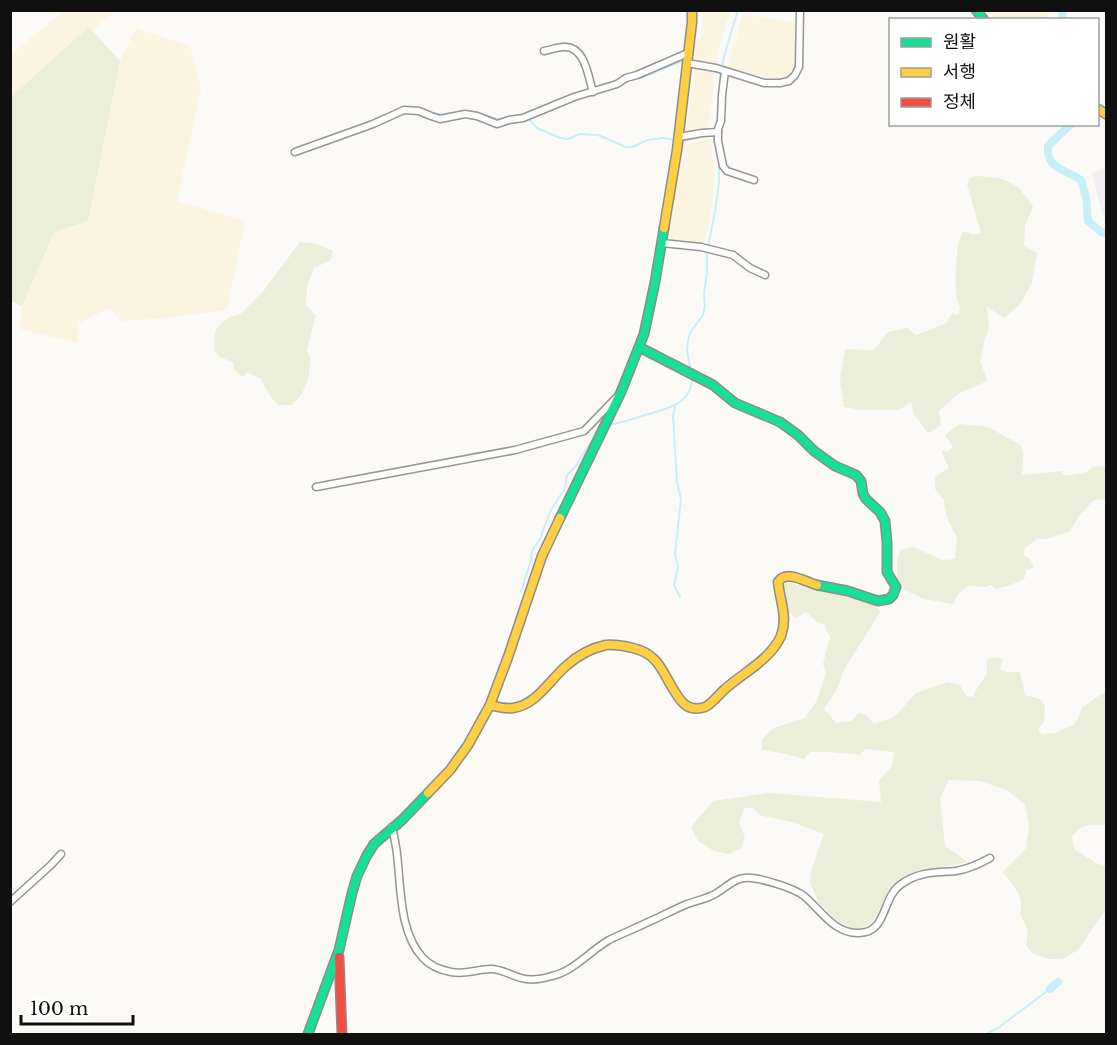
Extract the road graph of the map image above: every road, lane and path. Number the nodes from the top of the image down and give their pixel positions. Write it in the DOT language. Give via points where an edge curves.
graph roads {
  1 [pos="692,10"];
  2 [pos="800,10"];
  3 [pos="544,51"];
  4 [pos="687,60"];
  5 [pos="725,71"];
  6 [pos="592,92"];
  7 [pos="718,132"];
  8 [pos="679,139"];
  9 [pos="295,152"];
  10 [pos="754,180"];
  11 [pos="662,243"];
  12 [pos="765,275"];
  13 [pos="639,347"];
  14 [pos="621,392"];
  15 [pos="316,487"];
  16 [pos="490,705"];
  17 [pos="392,827"];
  18 [pos="61,854"];
  19 [pos="990,858"];
  20 [pos="10,902"];
  21 [pos="339,950"];
  22 [pos="308,1035"];
  23 [pos="342,1035"];
  1 -- 4 [label="main road"];
  2 -- 5 [label="street" via="799,67 789,81 764,82"];
  3 -- 6 [label="street" via="561,46 578,51"];
  4 -- 5 [label="street"];
  4 -- 6 [label="street"];
  4 -- 8 [label="main road"];
  5 -- 7 [label="street"];
  6 -- 9 [label="street" via="526,117 497,123 465,114 440,118 405,110"];
  7 -- 8 [label="street"];
  7 -- 10 [label="street" via="723,166"];
  8 -- 11 [label="main road"];
  11 -- 12 [label="street" via="733,255"];
  11 -- 13 [label="main road"];
  13 -- 14 [label="main road"];
  13 -- 16 [label="main road" via="713,385 735,403 780,422 835,466 856,475 866,499 885,520 887,572 896,587 894,592 891,598 876,601 783,576 778,582 785,615 778,642 764,660 702,709 680,700 653,657 641,650 613,645 577,658 531,701 510,709"];
  14 -- 15 [label="street" via="584,431 515,450"];
  14 -- 16 [label="main road" via="542,555"];
  16 -- 17 [label="main road" via="450,770"];
  17 -- 19 [label="street" via="406,924 423,958 436,968 452,972 498,969 526,979 554,976 569,969 610,940 712,895 734,880 755,878 793,890 836,926 856,934 876,927 893,891 901,884 931,872 978,865"];
  17 -- 21 [label="main road" via="374,844 357,876"];
  18 -- 20 [label="street"];
  21 -- 22 [label="main road"];
  21 -- 23 [label="main road"];
}
